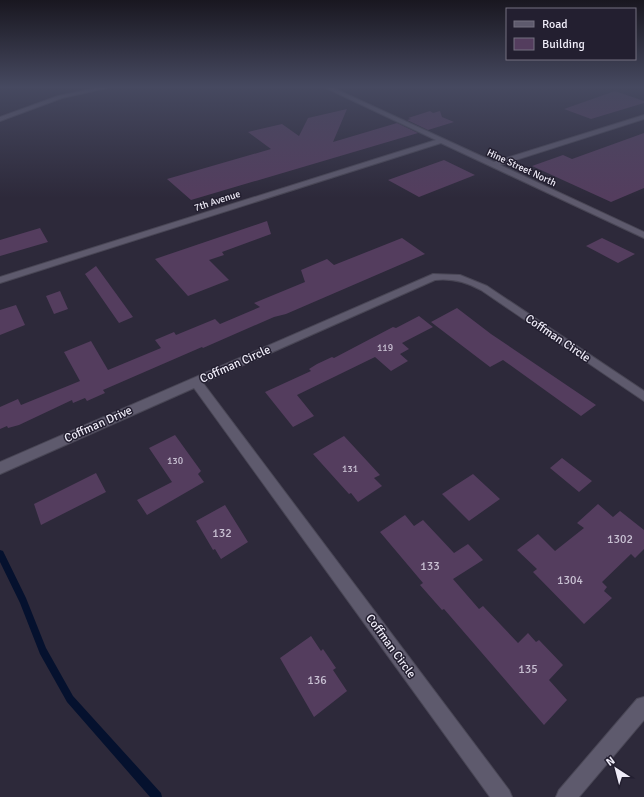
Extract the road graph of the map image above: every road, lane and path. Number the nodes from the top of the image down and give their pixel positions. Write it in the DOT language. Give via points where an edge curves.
graph roads {
  1 [pos="405,124"];
  2 [pos="622,124"];
  3 [pos="440,141"];
  4 [pos="494,165"];
  5 [pos="644,235"];
  6 [pos="0,280"];
  7 [pos="195,381"];
  8 [pos="644,397"];
  9 [pos="0,468"];
  10 [pos="644,706"];
  11 [pos="502,797"];
  12 [pos="566,797"];
  1 -- 3 [label="street, Hine Street North"];
  2 -- 4 [label="street"];
  3 -- 4 [label="street, Hine Street North"];
  3 -- 6 [label="street, 7th Avenue"];
  4 -- 5 [label="street, Hine Street North"];
  7 -- 8 [label="street, Coffman Circle" via="433,277 450,275 469,279 484,288"];
  7 -- 9 [label="street, Coffman Drive"];
  7 -- 11 [label="street, Coffman Circle"];
  10 -- 12 [label="street"];
}
